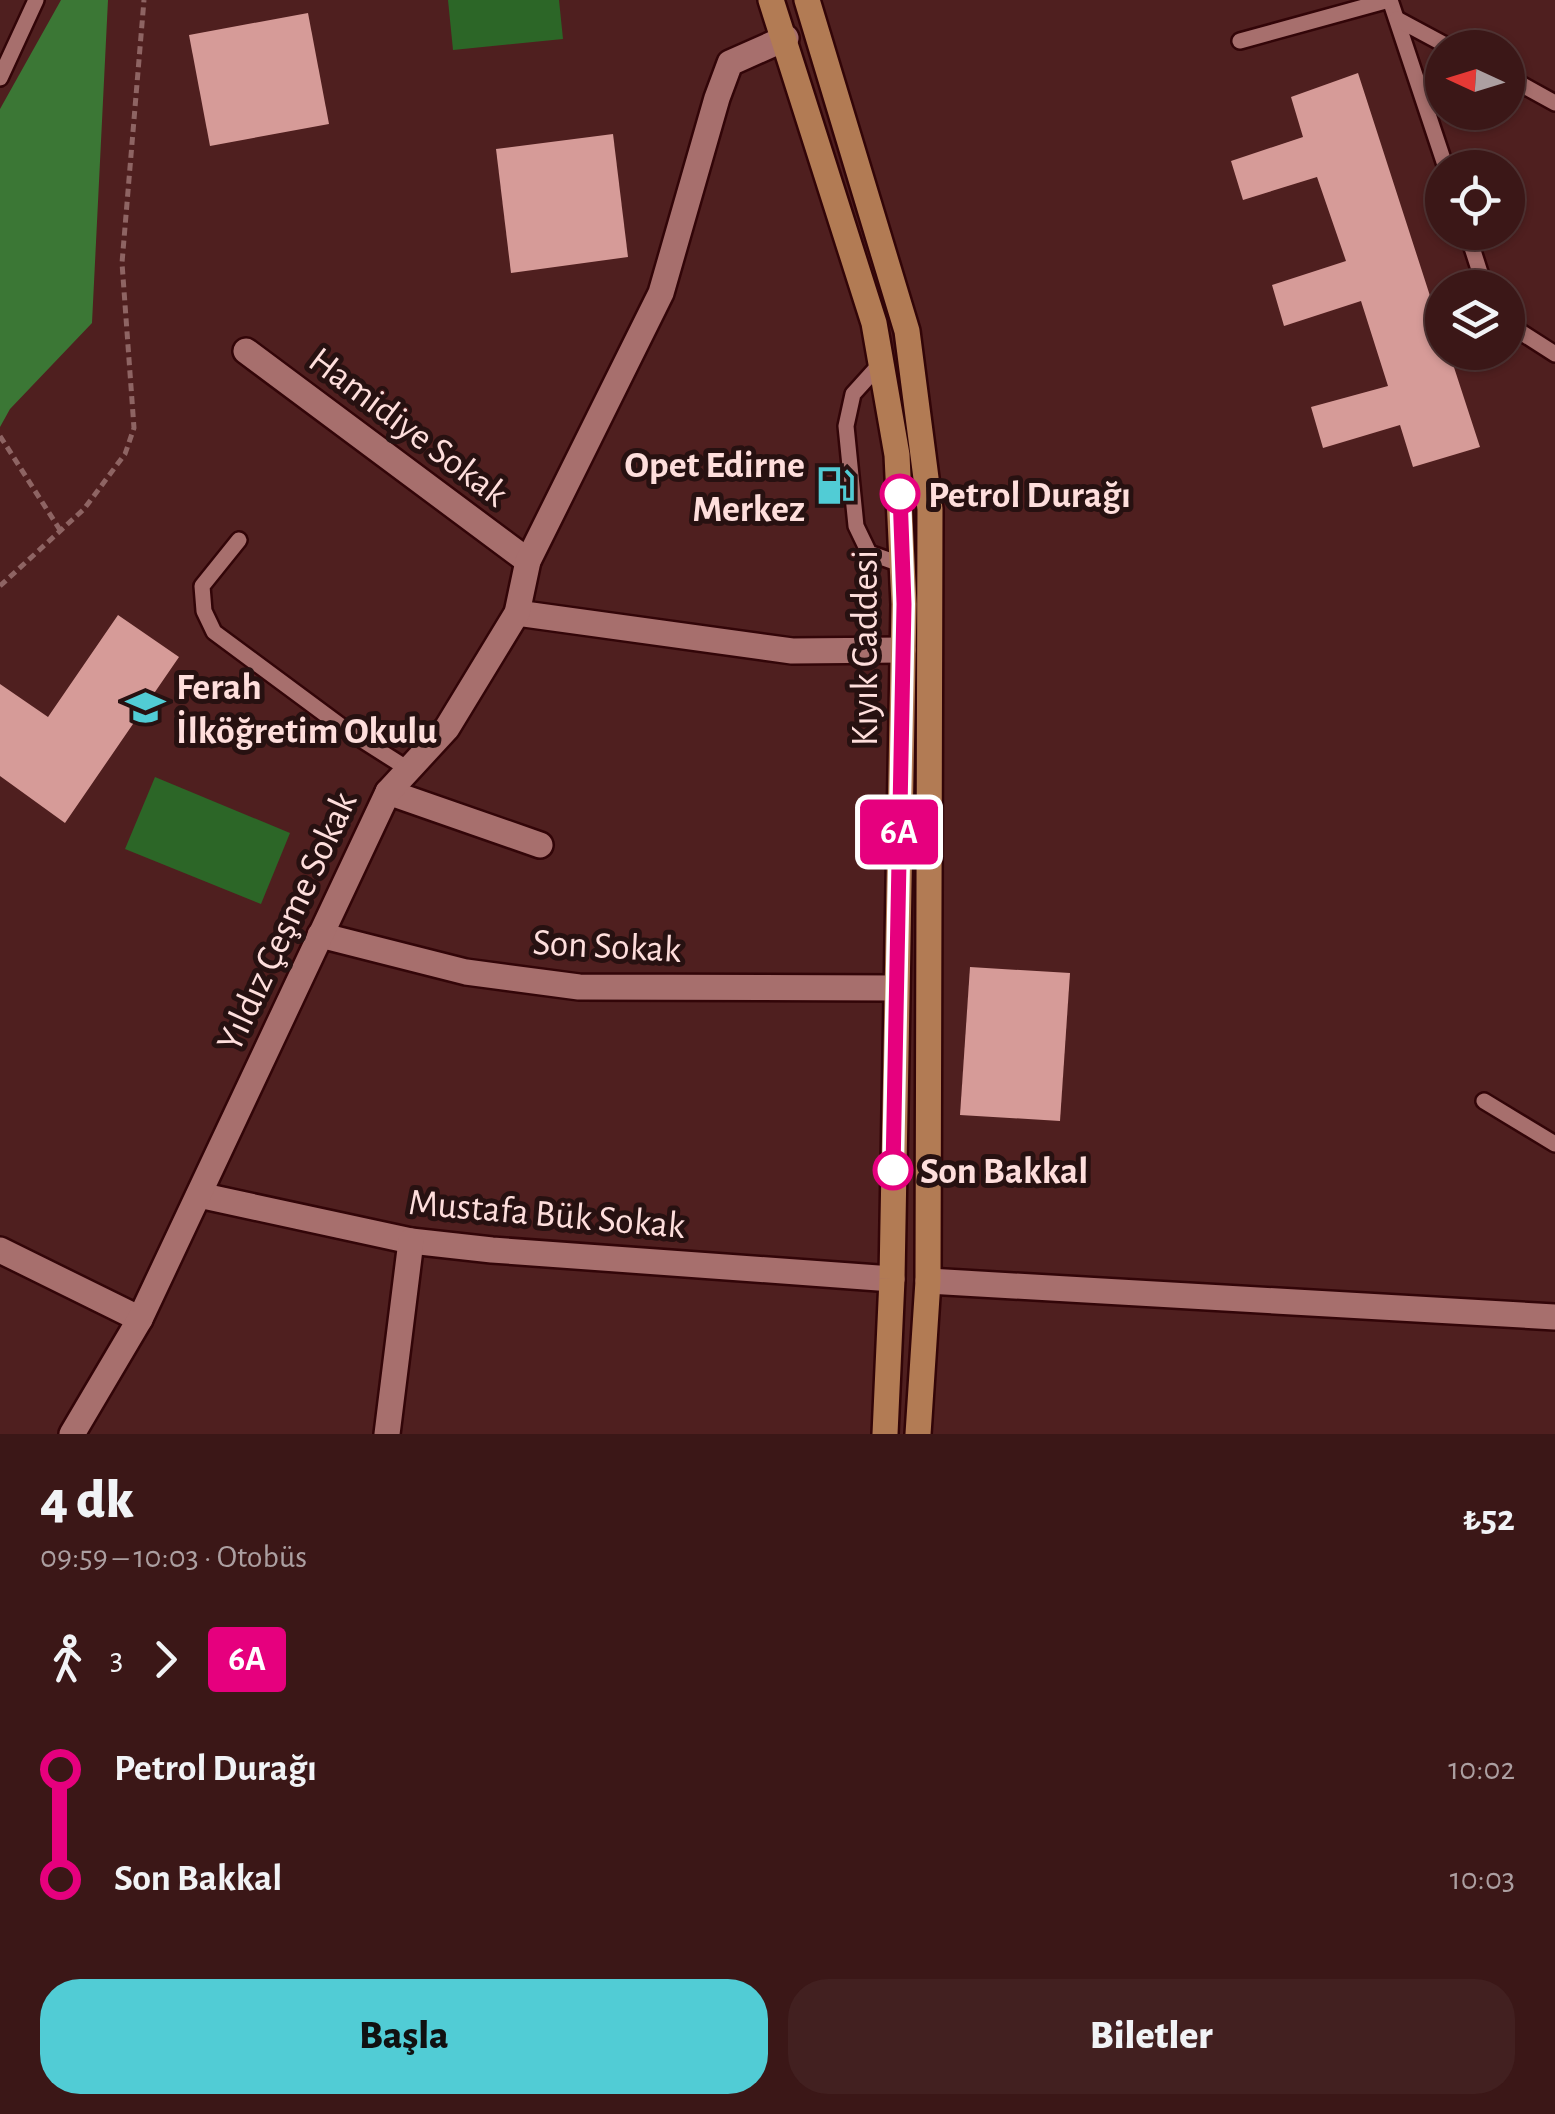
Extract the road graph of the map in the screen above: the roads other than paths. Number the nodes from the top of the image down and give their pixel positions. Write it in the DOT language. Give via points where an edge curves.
graph roads {
  1 [pos="36,0"];
  2 [pos="771,0"];
  3 [pos="807,0"];
  4 [pos="1390,0"];
  5 [pos="1397,19"];
  6 [pos="1425,34"];
  7 [pos="786,38"];
  8 [pos="1240,40"];
  9 [pos="0,78"];
  10 [pos="1525,87"];
  11 [pos="1555,103"];
  12 [pos="1440,150"];
  13 [pos="1525,335"];
  14 [pos="246,351"];
  15 [pos="1555,354"];
  16 [pos="881,363"];
  17 [pos="239,540"];
  18 [pos="528,561"];
  19 [pos="903,565"];
  20 [pos="517,613"];
  21 [pos="902,650"];
  22 [pos="408,769"];
  23 [pos="388,792"];
  24 [pos="540,844"];
  25 [pos="320,934"];
  26 [pos="896,988"];
  27 [pos="1484,1101"];
  28 [pos="1555,1144"];
  29 [pos="198,1195"];
  30 [pos="411,1241"];
  31 [pos="0,1250"];
  32 [pos="892,1279"];
  33 [pos="928,1281"];
  34 [pos="1555,1317"];
  35 [pos="140,1319"];
  36 [pos="72,1434"];
  37 [pos="386,1434"];
  38 [pos="885,1434"];
  39 [pos="918,1434"];
  1 -- 9 [label="lane"];
  2 -- 7 [label="main road, Kıyık Caddesi"];
  3 -- 33 [label="main road, Kıyık Caddesi" via="907,330 930,509"];
  4 -- 5 [label="lane"];
  4 -- 8 [label="lane"];
  5 -- 6 [label="lane"];
  5 -- 12 [label="lane"];
  7 -- 16 [label="main road, Kıyık Caddesi"];
  7 -- 18 [label="street, Yıldız Çeşme Sokak" via="730,63 662,293"];
  10 -- 11 [label="lane"];
  13 -- 15 [label="lane"];
  14 -- 18 [label="street, Hamidiye Sokak"];
  16 -- 19 [label="main road, Kıyık Caddesi" via="897,455"];
  16 -- 19 [label="lane" via="852,394 848,466 856,526 869,553"];
  17 -- 22 [label="lane" via="202,586 214,632"];
  18 -- 20 [label="street, Yıldız Çeşme Sokak"];
  19 -- 21 [label="main road, Kıyık Caddesi"];
  20 -- 21 [label="street" via="792,651"];
  20 -- 22 [label="street, Yıldız Çeşme Sokak" via="447,728"];
  21 -- 26 [label="main road, Kıyık Caddesi"];
  22 -- 23 [label="street, Yıldız Çeşme Sokak"];
  23 -- 24 [label="street"];
  23 -- 25 [label="street, Yıldız Çeşme Sokak"];
  25 -- 26 [label="street, Son Sokak" via="466,972 579,987"];
  25 -- 29 [label="street, Yıldız Çeşme Sokak"];
  26 -- 32 [label="main road, Kıyık Caddesi"];
  27 -- 28 [label="lane"];
  29 -- 30 [label="street, Mustafa Bük Sokak"];
  29 -- 35 [label="street, Yıldız Çeşme Sokak"];
  30 -- 32 [label="street, Mustafa Bük Sokak"];
  30 -- 37 [label="street"];
  31 -- 35 [label="street"];
  32 -- 33 [label="main road"];
  32 -- 38 [label="main road, Kıyık Caddesi"];
  33 -- 34 [label="street"];
  33 -- 39 [label="main road, Kıyık Caddesi"];
  35 -- 36 [label="street, Yıldız Çeşme Sokak"];
}
